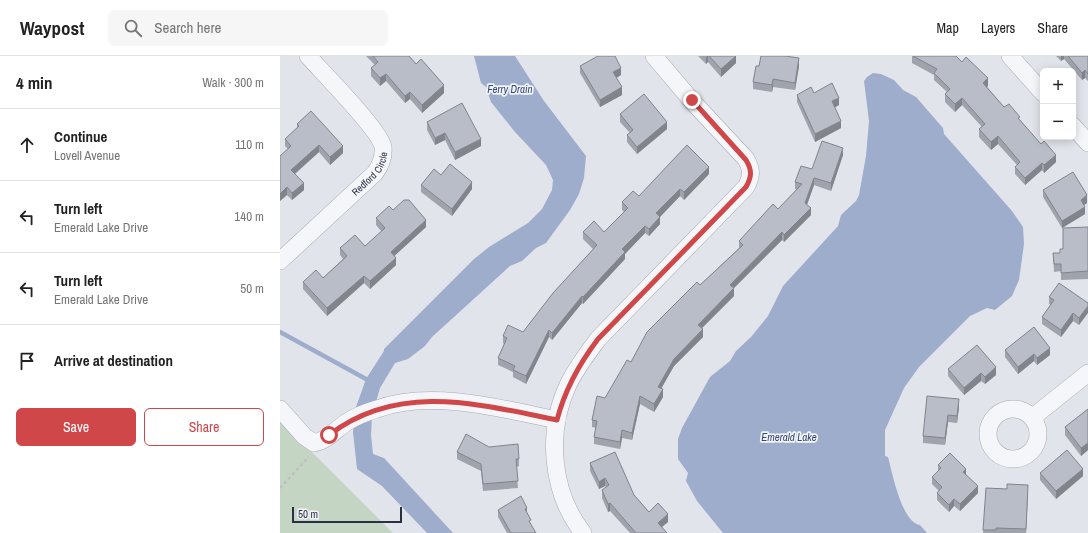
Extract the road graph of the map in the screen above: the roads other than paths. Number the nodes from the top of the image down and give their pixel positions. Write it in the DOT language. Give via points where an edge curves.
graph roads {
  1 [pos="308,56"];
  2 [pos="654,56"];
  3 [pos="1010,56"];
  4 [pos="1040,90"];
  5 [pos="1076,129"];
  6 [pos="1088,143"];
  7 [pos="280,261"];
  8 [pos="1088,373"];
  9 [pos="280,409"];
  10 [pos="1032,417"];
  11 [pos="557,420"];
  12 [pos="583,533"];
  1 -- 7 [label="street, Redford Circle" via="375,131 383,146 383,156 375,173"];
  2 -- 11 [label="street" via="746,160 751,169 751,179 598,339 581,361 568,386"];
  3 -- 4 [label="street"];
  5 -- 6 [label="street"];
  8 -- 10 [label="street"];
  9 -- 11 [label="street" via="304,436 319,441 347,422 379,408 432,400 472,404"];
  11 -- 12 [label="street" via="557,478 568,509"];
}
